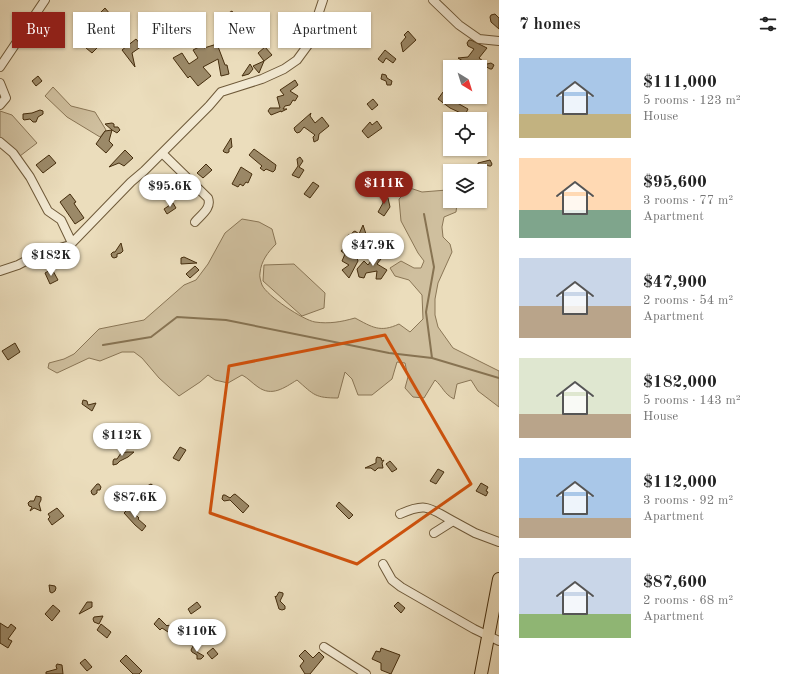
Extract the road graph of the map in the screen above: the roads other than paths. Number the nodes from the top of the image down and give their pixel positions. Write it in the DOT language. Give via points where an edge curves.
graph roads {
  1 [pos="45,0"];
  2 [pos="323,0"];
  3 [pos="433,0"];
  4 [pos="499,41"];
  5 [pos="0,67"];
  6 [pos="0,83"];
  7 [pos="0,105"];
  8 [pos="0,142"];
  9 [pos="162,153"];
  10 [pos="195,222"];
  11 [pos="72,243"];
  12 [pos="0,271"];
  13 [pos="400,514"];
  14 [pos="453,521"];
  15 [pos="434,533"];
  16 [pos="499,542"];
  17 [pos="383,564"];
  18 [pos="499,579"];
  19 [pos="494,638"];
  20 [pos="324,647"];
  21 [pos="366,674"];
  22 [pos="481,674"];
  1 -- 5 [label="street"];
  2 -- 9 [label="street" via="308,45 296,60 284,69 262,79 221,92"];
  3 -- 4 [label="street" via="459,25 479,39"];
  6 -- 7 [label="street" via="6,98"];
  8 -- 11 [label="street" via="13,154 30,177 48,211 61,220"];
  9 -- 10 [label="street" via="208,198 208,208"];
  9 -- 11 [label="street"];
  11 -- 12 [label="street"];
  13 -- 14 [label="street" via="424,506"];
  14 -- 15 [label="street"];
  14 -- 16 [label="street"];
  17 -- 19 [label="street" via="392,580 401,587"];
  18 -- 19 [label="main road"];
  19 -- 22 [label="main road"];
  20 -- 21 [label="street"];
}
